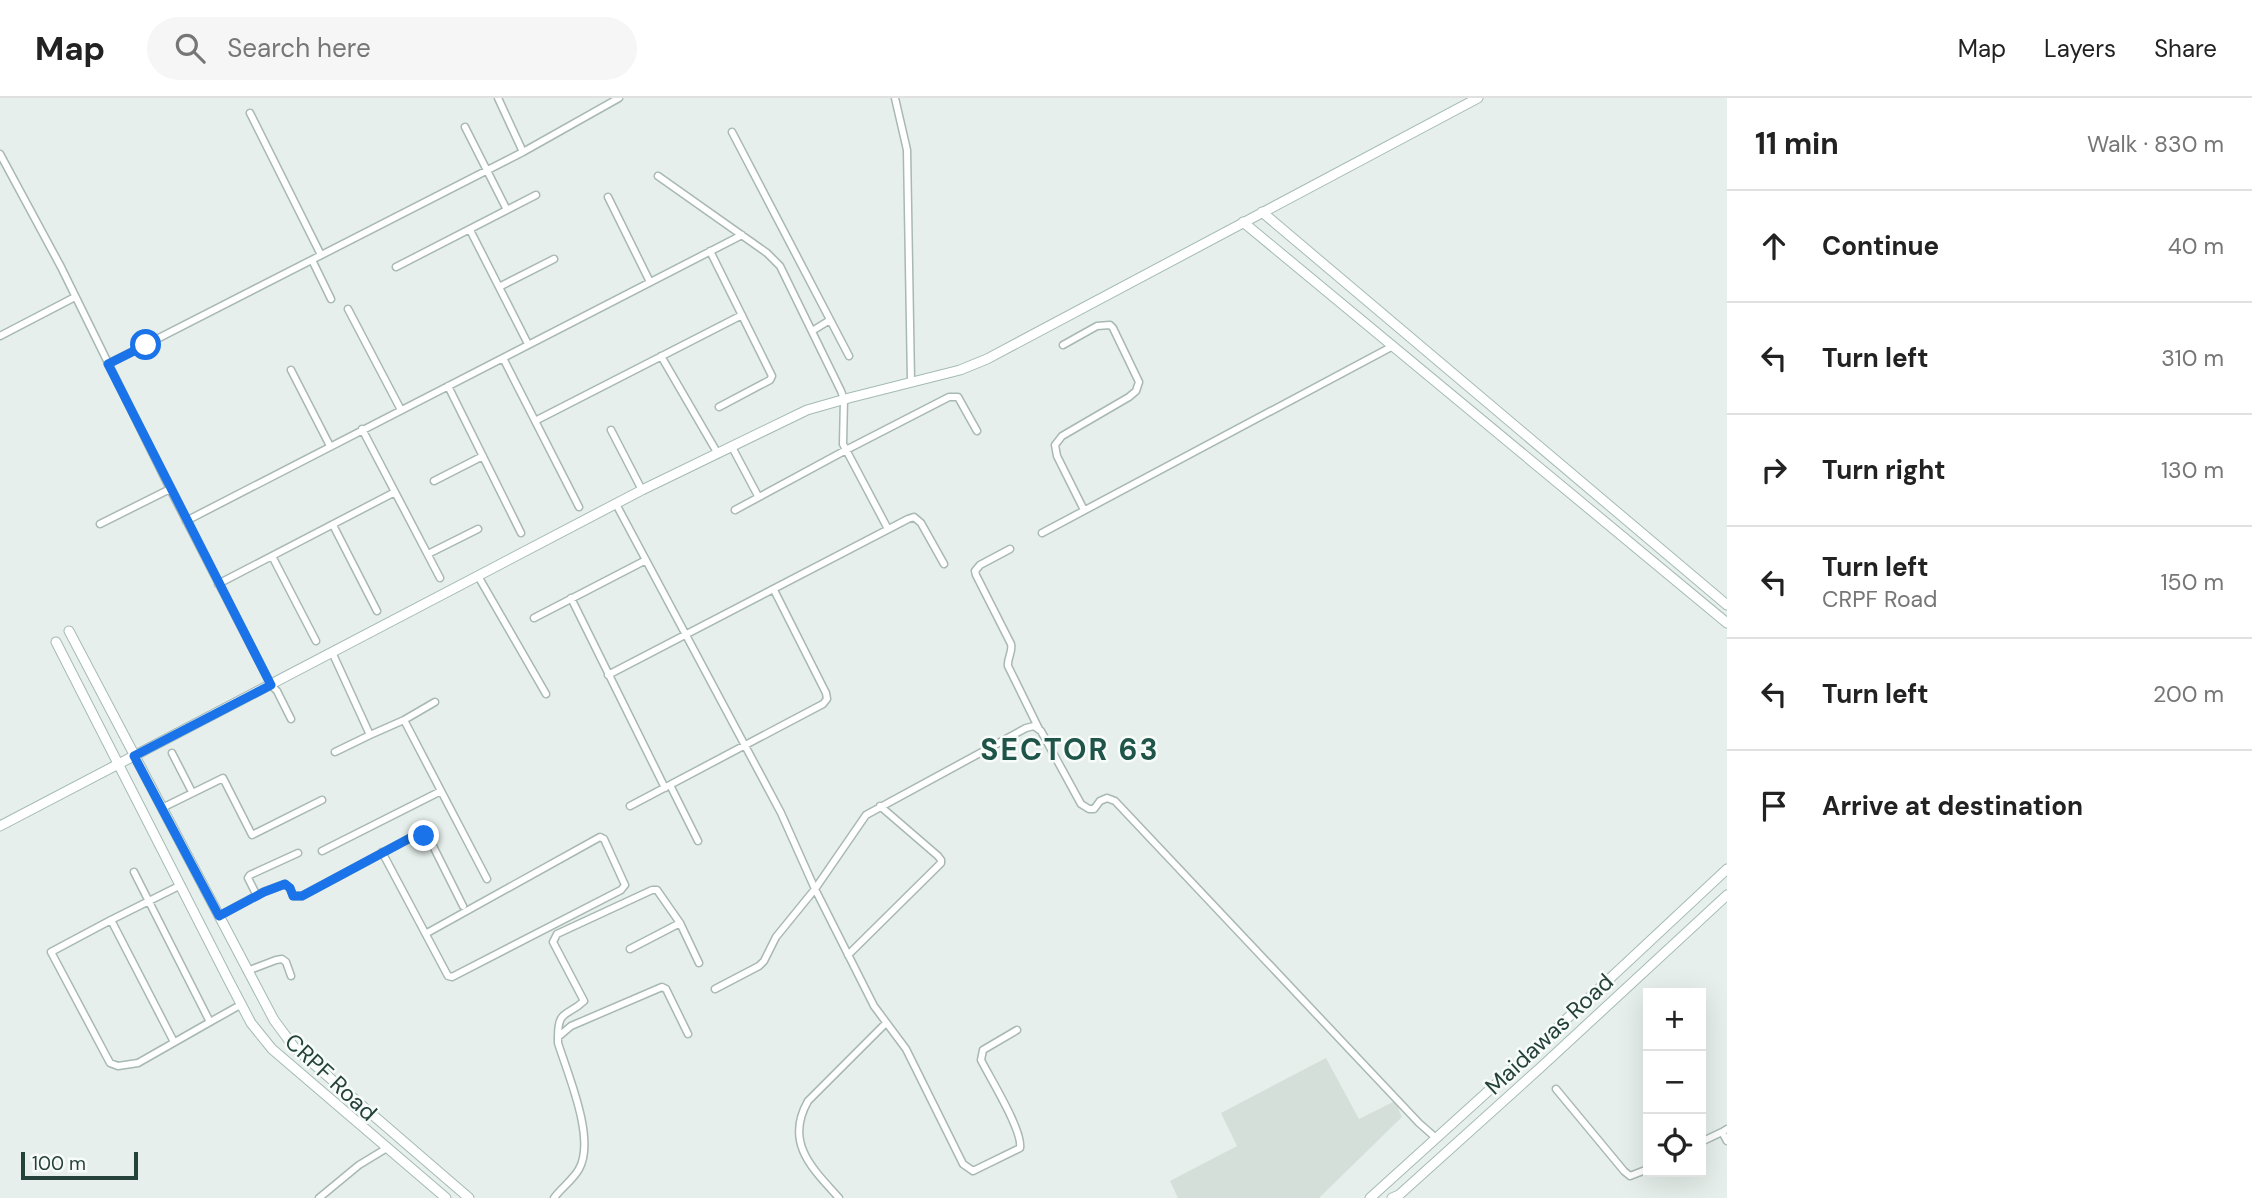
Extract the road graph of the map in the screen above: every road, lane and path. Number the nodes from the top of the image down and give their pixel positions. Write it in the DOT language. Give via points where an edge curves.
graph roads {
  1 [pos="498,98"];
  2 [pos="619,98"];
  3 [pos="895,98"];
  4 [pos="1478,98"];
  5 [pos="250,113"];
  6 [pos="465,127"];
  7 [pos="732,132"];
  8 [pos="523,152"];
  9 [pos="0,154"];
  10 [pos="487,170"];
  11 [pos="657,176"];
  12 [pos="536,195"];
  13 [pos="608,197"];
  14 [pos="507,210"];
  15 [pos="1262,212"];
  16 [pos="1243,222"];
  17 [pos="470,230"];
  18 [pos="741,235"];
  19 [pos="710,251"];
  20 [pos="321,255"];
  21 [pos="554,259"];
  22 [pos="312,260"];
  23 [pos="396,267"];
  24 [pos="650,282"];
  25 [pos="499,287"];
  26 [pos="75,297"];
  27 [pos="331,299"];
  28 [pos="348,309"];
  29 [pos="742,315"];
  30 [pos="830,320"];
  31 [pos="812,331"];
  32 [pos="0,336"];
  33 [pos="528,344"];
  34 [pos="1063,345"];
  35 [pos="1393,346"];
  36 [pos="661,356"];
  37 [pos="849,356"];
  38 [pos="503,358"];
  39 [pos="108,364"];
  40 [pos="291,370"];
  41 [pos="911,381"];
  42 [pos="448,386"];
  43 [pos="844,399"];
  44 [pos="719,407"];
  45 [pos="401,410"];
  46 [pos="535,421"];
  47 [pos="362,429"];
  48 [pos="611,430"];
  49 [pos="977,431"];
  50 [pos="330,446"];
  51 [pos="732,447"];
  52 [pos="846,450"];
  53 [pos="718,454"];
  54 [pos="483,456"];
  55 [pos="434,481"];
  56 [pos="170,489"];
  57 [pos="642,490"];
  58 [pos="396,492"];
  59 [pos="758,496"];
  60 [pos="616,504"];
  61 [pos="579,507"];
  62 [pos="735,510"];
  63 [pos="1084,510"];
  64 [pos="186,521"];
  65 [pos="100,524"];
  66 [pos="333,525"];
  67 [pos="478,529"];
  68 [pos="888,530"];
  69 [pos="522,533"];
  70 [pos="1042,533"];
  71 [pos="1010,549"];
  72 [pos="428,554"];
  73 [pos="272,556"];
  74 [pos="646,560"];
  75 [pos="944,564"];
  76 [pos="478,576"];
  77 [pos="440,578"];
  78 [pos="218,584"];
  79 [pos="774,590"];
  80 [pos="571,598"];
  81 [pos="1727,605"];
  82 [pos="377,611"];
  83 [pos="534,618"];
  84 [pos="1727,623"];
  85 [pos="69,631"];
  86 [pos="686,634"];
  87 [pos="316,641"];
  88 [pos="56,642"];
  89 [pos="332,652"];
  90 [pos="608,675"];
  91 [pos="271,685"];
  92 [pos="546,694"];
  93 [pos="435,702"];
  94 [pos="291,719"];
  95 [pos="404,720"];
  96 [pos="1039,729"];
  97 [pos="370,735"];
  98 [pos="747,746"];
  99 [pos="335,752"];
  100 [pos="172,753"];
  101 [pos="134,756"];
  102 [pos="120,764"];
  103 [pos="668,787"];
  104 [pos="441,791"];
  105 [pos="192,792"];
  106 [pos="322,800"];
  107 [pos="630,806"];
  108 [pos="880,806"];
  109 [pos="162,808"];
  110 [pos="0,826"];
  111 [pos="698,841"];
  112 [pos="322,851"];
  113 [pos="382,852"];
  114 [pos="298,853"];
  115 [pos="1727,869"];
  116 [pos="134,872"];
  117 [pos="487,879"];
  118 [pos="181,886"];
  119 [pos="815,889"];
  120 [pos="1727,895"];
  121 [pos="257,896"];
  122 [pos="149,901"];
  123 [pos="463,906"];
  124 [pos="219,916"];
  125 [pos="111,920"];
  126 [pos="680,923"];
  127 [pos="427,933"];
  128 [pos="629,949"];
  129 [pos="848,955"];
  130 [pos="699,963"];
  131 [pos="247,971"];
  132 [pos="291,976"];
  133 [pos="715,989"];
  134 [pos="242,1004"];
  135 [pos="210,1022"];
  136 [pos="886,1023"];
  137 [pos="1017,1030"];
  138 [pos="688,1034"];
  139 [pos="558,1037"];
  140 [pos="174,1042"];
  141 [pos="1556,1088"];
  142 [pos="1724,1130"];
  143 [pos="1436,1138"];
  144 [pos="1706,1139"];
  145 [pos="1727,1141"];
  146 [pos="387,1148"];
  147 [pos="1643,1172"];
  148 [pos="1398,1197"];
  149 [pos="319,1198"];
  150 [pos="446,1198"];
  151 [pos="469,1198"];
  152 [pos="554,1198"];
  153 [pos="839,1198"];
  154 [pos="1370,1198"];
  1 -- 8 [label="street"];
  2 -- 8 [label="street"];
  3 -- 41 [label="street" via="907,150"];
  4 -- 15 [label="street"];
  5 -- 20 [label="street"];
  6 -- 10 [label="street"];
  7 -- 30 [label="street"];
  8 -- 10 [label="street"];
  9 -- 26 [label="street"];
  10 -- 14 [label="street"];
  10 -- 20 [label="street"];
  11 -- 18 [label="street"];
  12 -- 14 [label="street"];
  13 -- 24 [label="street"];
  14 -- 17 [label="street"];
  15 -- 16 [label="street"];
  15 -- 81 [label="street"];
  16 -- 35 [label="street"];
  16 -- 41 [label="street" via="987,359"];
  17 -- 23 [label="street"];
  17 -- 25 [label="street"];
  18 -- 19 [label="street"];
  18 -- 31 [label="street" via="774,258"];
  19 -- 24 [label="street"];
  19 -- 29 [label="street"];
  20 -- 22 [label="street"];
  21 -- 25 [label="street"];
  22 -- 27 [label="street"];
  22 -- 39 [label="street"];
  24 -- 33 [label="street"];
  25 -- 33 [label="street"];
  26 -- 32 [label="street"];
  26 -- 39 [label="street"];
  28 -- 45 [label="street"];
  29 -- 36 [label="street"];
  29 -- 44 [label="street" via="772,376"];
  30 -- 31 [label="street"];
  30 -- 37 [label="street"];
  31 -- 43 [label="street"];
  33 -- 38 [label="street"];
  34 -- 63 [label="street" via="1097,326 1110,325 1139,382 1129,397 1062,436 1055,445"];
  35 -- 63 [label="street"];
  35 -- 84 [label="street"];
  36 -- 46 [label="street"];
  36 -- 53 [label="street"];
  38 -- 42 [label="street"];
  38 -- 46 [label="street"];
  39 -- 56 [label="street"];
  40 -- 50 [label="street"];
  41 -- 43 [label="street"];
  42 -- 45 [label="street"];
  42 -- 54 [label="street"];
  43 -- 51 [label="street" via="807,411"];
  43 -- 52 [label="street" via="842,439"];
  45 -- 47 [label="street"];
  46 -- 61 [label="street"];
  47 -- 50 [label="street"];
  47 -- 58 [label="street"];
  48 -- 57 [label="street"];
  49 -- 52 [label="street" via="962,401 954,396"];
  50 -- 64 [label="street"];
  51 -- 53 [label="street"];
  51 -- 59 [label="street"];
  52 -- 59 [label="street"];
  52 -- 68 [label="street"];
  53 -- 57 [label="street"];
  54 -- 55 [label="street"];
  54 -- 69 [label="street"];
  56 -- 64 [label="street"];
  56 -- 65 [label="street"];
  57 -- 60 [label="street"];
  58 -- 66 [label="street"];
  58 -- 72 [label="street"];
  59 -- 62 [label="street"];
  60 -- 74 [label="street"];
  60 -- 76 [label="street"];
  63 -- 70 [label="street"];
  64 -- 78 [label="street"];
  66 -- 73 [label="street"];
  66 -- 82 [label="street"];
  67 -- 72 [label="street"];
  68 -- 75 [label="street" via="918,519"];
  68 -- 79 [label="street"];
  71 -- 96 [label="street" via="975,571 1011,644 1008,666"];
  72 -- 77 [label="street"];
  73 -- 78 [label="street"];
  73 -- 87 [label="street"];
  74 -- 80 [label="street"];
  74 -- 86 [label="street"];
  76 -- 89 [label="street"];
  76 -- 92 [label="street"];
  78 -- 91 [label="street"];
  79 -- 86 [label="street"];
  79 -- 98 [label="street" via="827,699"];
  80 -- 83 [label="street"];
  80 -- 90 [label="street"];
  85 -- 101 [label="street, CRPF Road"];
  86 -- 90 [label="street"];
  86 -- 98 [label="street"];
  88 -- 102 [label="street"];
  89 -- 91 [label="street"];
  89 -- 97 [label="street"];
  90 -- 103 [label="street"];
  91 -- 94 [label="street"];
  91 -- 101 [label="street"];
  93 -- 95 [label="street"];
  95 -- 97 [label="street"];
  95 -- 104 [label="street"];
  96 -- 108 [label="street" via="1026,728"];
  96 -- 143 [label="street" via="1081,804 1094,809 1107,798 1115,801"];
  97 -- 99 [label="street"];
  98 -- 103 [label="street"];
  98 -- 119 [label="street"];
  100 -- 105 [label="street"];
  101 -- 102 [label="street"];
  101 -- 109 [label="street, CRPF Road"];
  102 -- 110 [label="street"];
  102 -- 118 [label="street"];
  103 -- 107 [label="street"];
  103 -- 111 [label="street"];
  104 -- 112 [label="street"];
  104 -- 117 [label="street"];
  105 -- 106 [label="street" via="223,778 252,835"];
  105 -- 109 [label="street"];
  108 -- 119 [label="street" via="860,821"];
  108 -- 129 [label="street" via="941,863"];
  109 -- 124 [label="street, CRPF Road"];
  113 -- 121 [label="street" via="302,896 293,896 285,884"];
  113 -- 123 [label="street" via="412,837 430,840"];
  113 -- 127 [label="street"];
  114 -- 121 [label="street" via="250,875"];
  115 -- 143 [label="street, Maidawas Road"];
  116 -- 122 [label="street"];
  118 -- 122 [label="street"];
  118 -- 134 [label="street"];
  119 -- 129 [label="street"];
  119 -- 133 [label="street" via="776,937 764,961"];
  120 -- 148 [label="street, Maidawas Road"];
  121 -- 124 [label="street"];
  122 -- 125 [label="street"];
  122 -- 135 [label="street"];
  124 -- 131 [label="street, CRPF Road"];
  125 -- 140 [label="street"];
  125 -- 140 [label="street" via="51,952 105,1057 110,1063 128,1066"];
  126 -- 128 [label="street"];
  126 -- 130 [label="street"];
  126 -- 139 [label="street" via="661,893 652,890 557,934 553,942 584,1002 560,1018"];
  127 -- 127 [label="street" via="448,976 456,977 625,885 600,837"];
  129 -- 136 [label="street"];
  131 -- 132 [label="street" via="282,959"];
  131 -- 151 [label="street, CRPF Road" via="294,1047"];
  134 -- 135 [label="street"];
  134 -- 146 [label="street" via="272,1049"];
  135 -- 140 [label="street"];
  136 -- 137 [label="street" via="906,1049 963,1164 973,1171 1020,1148 1015,1126 981,1060 983,1050"];
  136 -- 153 [label="street" via="808,1101 800,1117 804,1156"];
  138 -- 139 [label="street" via="662,987 571,1026"];
  139 -- 152 [label="street" via="584,1136 579,1169"];
  141 -- 147 [label="street" via="1624,1171 1630,1176"];
  142 -- 144 [label="street"];
  142 -- 145 [label="street"];
  143 -- 154 [label="street, Maidawas Road"];
  146 -- 149 [label="street"];
  146 -- 150 [label="street"];
}
